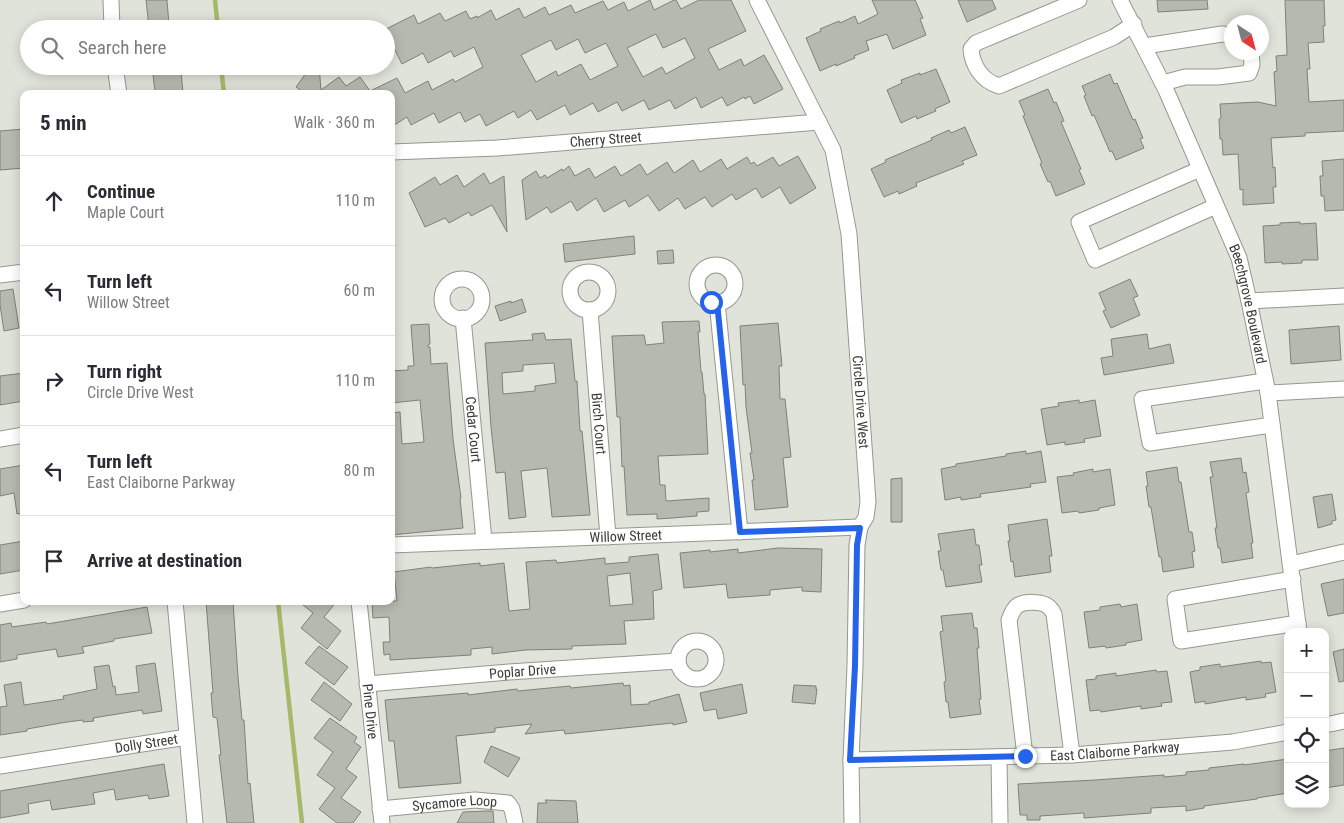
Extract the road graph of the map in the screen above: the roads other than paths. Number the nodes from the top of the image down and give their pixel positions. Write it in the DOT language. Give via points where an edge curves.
graph roads {
  1 [pos="110,0"];
  2 [pos="757,0"];
  3 [pos="1079,0"];
  4 [pos="1120,0"];
  5 [pos="111,20"];
  6 [pos="1134,24"];
  7 [pos="1224,34"];
  8 [pos="1145,46"];
  9 [pos="1252,60"];
  10 [pos="116,75"];
  11 [pos="1163,83"];
  12 [pos="118,90"];
  13 [pos="819,122"];
  14 [pos="395,152"];
  15 [pos="1200,169"];
  16 [pos="1216,206"];
  17 [pos="20,273"];
  18 [pos="0,276"];
  19 [pos="1344,296"];
  20 [pos="1249,301"];
  21 [pos="717,302"];
  22 [pos="590,310"];
  23 [pos="464,318"];
  24 [pos="1267,387"];
  25 [pos="1344,389"];
  26 [pos="1272,425"];
  27 [pos="20,435"];
  28 [pos="0,439"];
  29 [pos="860,528"];
  30 [pos="740,532"];
  31 [pos="608,537"];
  32 [pos="484,541"];
  33 [pos="395,545"];
  34 [pos="1344,552"];
  35 [pos="1292,572"];
  36 [pos="20,601"];
  37 [pos="0,604"];
  38 [pos="175,605"];
  39 [pos="359,605"];
  40 [pos="1299,628"];
  41 [pos="1284,630"];
  42 [pos="678,661"];
  43 [pos="367,684"];
  44 [pos="1344,721"];
  45 [pos="1329,724"];
  46 [pos="1284,733"];
  47 [pos="187,737"];
  48 [pos="1072,755"];
  49 [pos="1025,756"];
  50 [pos="999,757"];
  51 [pos="850,760"];
  52 [pos="0,766"];
  53 [pos="381,816"];
  54 [pos="195,823"];
  55 [pos="515,823"];
  56 [pos="852,823"];
  57 [pos="1000,823"];
  1 -- 5 [label="street"];
  2 -- 13 [label="street, Circle Drive West"];
  3 -- 6 [label="street" via="976,43 971,49 974,64 985,79 999,86 1114,38"];
  4 -- 6 [label="street, Beechgrove Boulevard"];
  6 -- 8 [label="street, Beechgrove Boulevard"];
  7 -- 8 [label="street"];
  8 -- 11 [label="street, Beechgrove Boulevard"];
  9 -- 11 [label="street" via="1249,73 1185,77"];
  10 -- 12 [label="street"];
  11 -- 15 [label="street, Beechgrove Boulevard"];
  13 -- 14 [label="street, Cherry Street" via="497,148"];
  13 -- 29 [label="street, Circle Drive West" via="833,150 849,234 868,502"];
  15 -- 16 [label="street, Beechgrove Boulevard"];
  15 -- 16 [label="street" via="1079,222 1095,260"];
  16 -- 20 [label="street, Beechgrove Boulevard" via="1238,258"];
  17 -- 18 [label="street"];
  19 -- 20 [label="street"];
  20 -- 24 [label="street, Beechgrove Boulevard"];
  21 -- 30 [label="street"];
  22 -- 31 [label="street, Birch Court"];
  23 -- 32 [label="street, Cedar Court"];
  24 -- 25 [label="street"];
  24 -- 26 [label="street, Beechgrove Boulevard"];
  24 -- 26 [label="street" via="1142,399 1150,443"];
  26 -- 35 [label="street, Beechgrove Boulevard"];
  27 -- 28 [label="street"];
  29 -- 30 [label="street, Willow Street"];
  29 -- 51 [label="street, Circle Drive West"];
  30 -- 31 [label="street, Willow Street"];
  31 -- 32 [label="street, Willow Street"];
  32 -- 33 [label="street, Willow Street"];
  34 -- 35 [label="street"];
  35 -- 40 [label="street, Beechgrove Boulevard"];
  35 -- 41 [label="street" via="1175,599 1181,641"];
  36 -- 37 [label="street"];
  38 -- 47 [label="street, Dolly Street"];
  39 -- 43 [label="street, Pine Drive"];
  42 -- 43 [label="street, Poplar Drive"];
  43 -- 53 [label="street, Pine Drive"];
  44 -- 45 [label="street"];
  46 -- 48 [label="street, East Claiborne Parkway" via="1233,742"];
  47 -- 52 [label="street, Dolly Street"];
  47 -- 54 [label="street"];
  48 -- 49 [label="street, East Claiborne Parkway"];
  48 -- 49 [label="street" via="1054,614 1050,607 1036,602 1019,605 1013,610 1010,620"];
  49 -- 50 [label="street, East Claiborne Parkway"];
  50 -- 51 [label="street, East Claiborne Parkway"];
  50 -- 57 [label="street"];
  51 -- 56 [label="street, Circle Drive West"];
  53 -- 55 [label="street, Sycamore Loop" via="475,800 508,803"];
}
